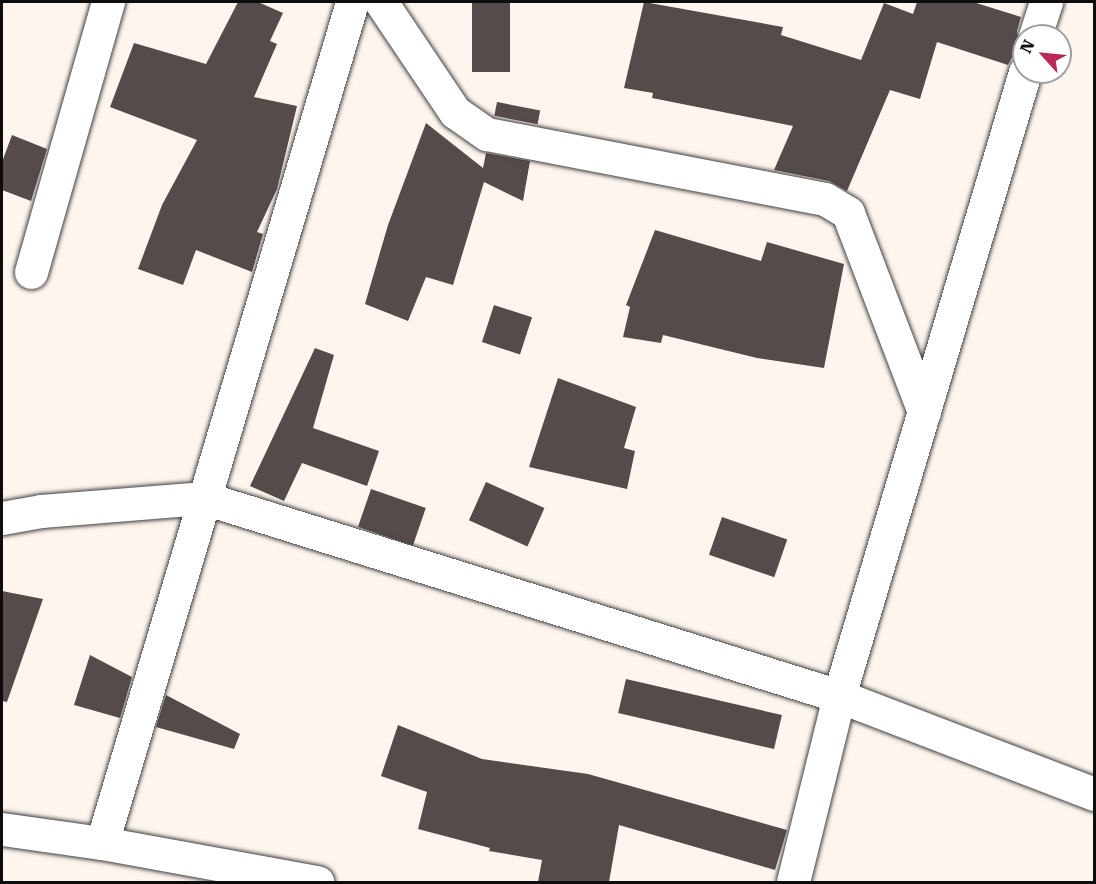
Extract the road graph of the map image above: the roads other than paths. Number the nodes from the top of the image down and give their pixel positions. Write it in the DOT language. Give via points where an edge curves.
graph roads {
  1 [pos="108,2"];
  2 [pos="352,2"];
  3 [pos="381,2"];
  4 [pos="1046,2"];
  5 [pos="1039,24"];
  6 [pos="1021,84"];
  7 [pos="31,272"];
  8 [pos="924,412"];
  9 [pos="204,498"];
  10 [pos="2,518"];
  11 [pos="839,696"];
  12 [pos="1095,794"];
  13 [pos="2,829"];
  14 [pos="102,843"];
  15 [pos="240,876"];
  16 [pos="316,882"];
  17 [pos="793,882"];
  1 -- 7 [label="street"];
  2 -- 9 [label="street"];
  3 -- 8 [label="street" via="455,112 487,134 825,199 848,213"];
  4 -- 5 [label="street"];
  6 -- 8 [label="street"];
  8 -- 11 [label="street"];
  9 -- 10 [label="street" via="41,511"];
  9 -- 11 [label="street"];
  9 -- 14 [label="street"];
  11 -- 12 [label="street"];
  11 -- 17 [label="street"];
  13 -- 14 [label="street"];
  14 -- 15 [label="street"];
  15 -- 16 [label="street"];
}
